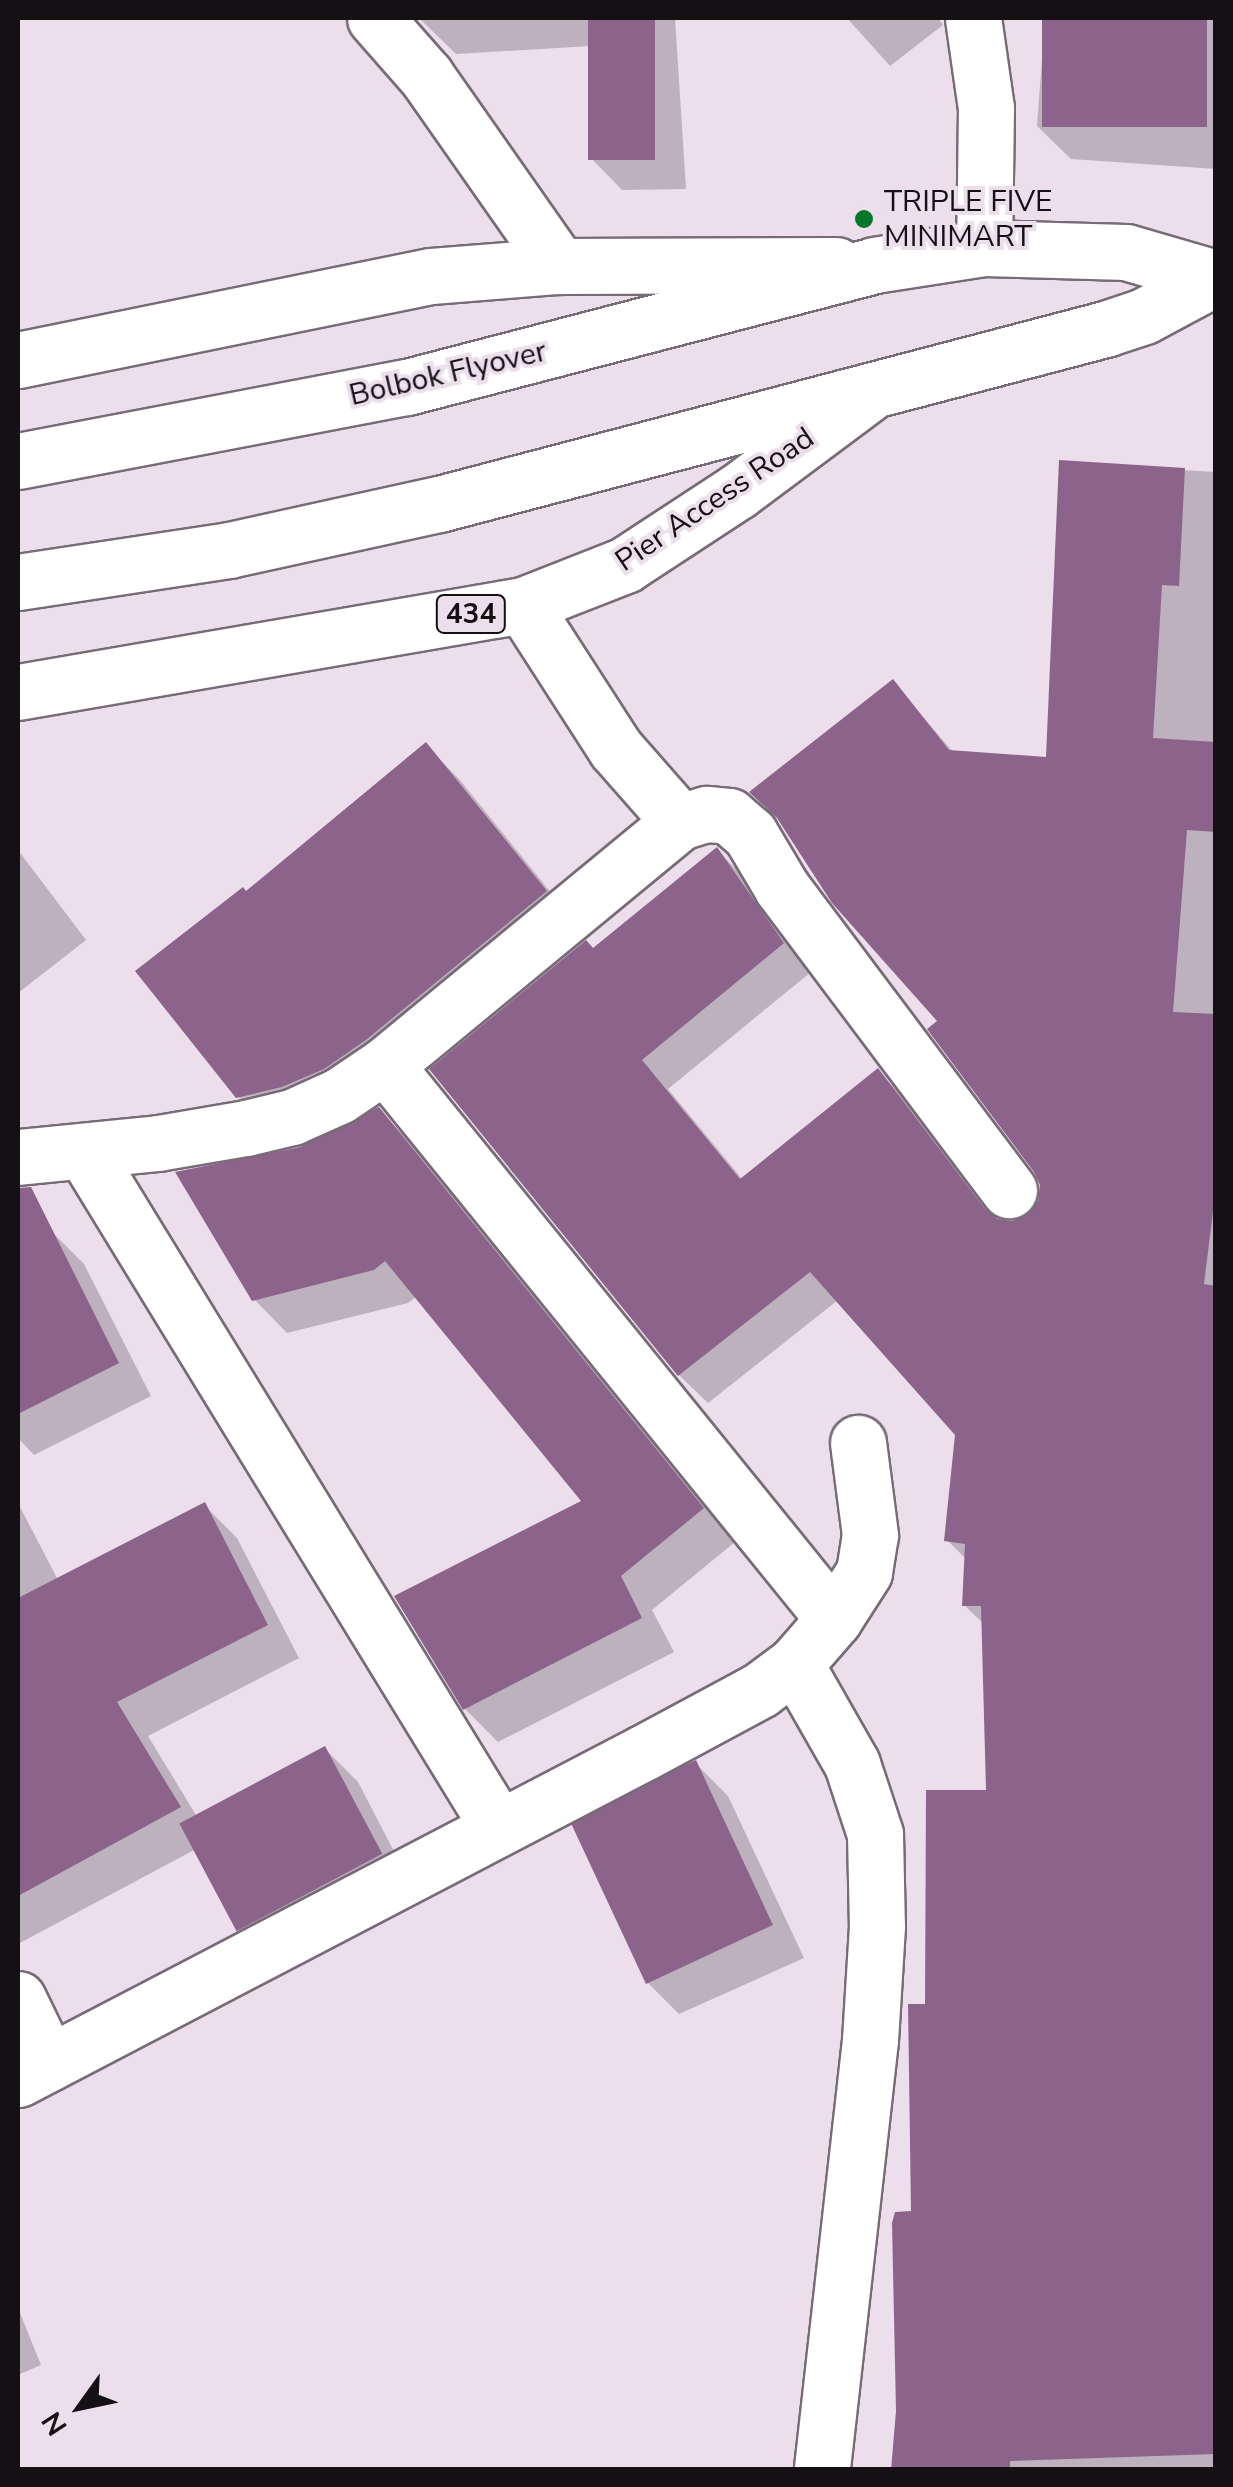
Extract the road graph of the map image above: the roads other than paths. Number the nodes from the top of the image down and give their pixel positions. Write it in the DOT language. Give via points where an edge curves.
graph roads {
  1 [pos="375,18"];
  2 [pos="974,18"];
  3 [pos="984,248"];
  4 [pos="874,264"];
  5 [pos="559,266"];
  6 [pos="1215,278"];
  7 [pos="18,360"];
  8 [pos="868,394"];
  9 [pos="18,462"];
  10 [pos="18,582"];
  11 [pos="523,606"];
  12 [pos="18,692"];
  13 [pos="680,822"];
  14 [pos="385,1065"];
  15 [pos="84,1151"];
  16 [pos="18,1157"];
  17 [pos="1010,1190"];
  18 [pos="858,1443"];
  19 [pos="834,1620"];
  20 [pos="795,1664"];
  21 [pos="497,1826"];
  22 [pos="18,1999"];
  23 [pos="33,2071"];
  24 [pos="822,2470"];
  1 -- 5 [label="main road" via="426,76"];
  2 -- 3 [label="main road" via="986,108"];
  3 -- 4 [label="main road, Pier Access Road / 434"];
  3 -- 6 [label="main road, Pier Access Road / 434" via="1126,252"];
  4 -- 5 [label="main road, Pier Access Road / 434"];
  4 -- 9 [label="main road, Bolbok Flyover / 434" via="408,388"];
  5 -- 7 [label="main road, Pier Access Road / 434" via="430,276"];
  6 -- 8 [label="main road, Pier Access Road / 434" via="1144,316"];
  8 -- 10 [label="main road, 434" via="439,504 228,550"];
  8 -- 11 [label="main road, Pier Access Road / 434" via="625,565"];
  11 -- 12 [label="main road, Pier Access Road / 434"];
  11 -- 13 [label="main road" via="615,748"];
  13 -- 14 [label="main road"];
  13 -- 17 [label="main road" via="728,816 750,834 782,888"];
  14 -- 15 [label="main road" via="292,1117"];
  14 -- 19 [label="main road"];
  15 -- 16 [label="main road"];
  15 -- 21 [label="main road"];
  18 -- 19 [label="main road" via="870,1535 864,1572"];
  19 -- 20 [label="main road"];
  20 -- 21 [label="main road" via="760,1690"];
  20 -- 24 [label="main road" via="852,1764 875,1834 870,2040"];
  21 -- 23 [label="main road"];
  22 -- 23 [label="main road"];
}
